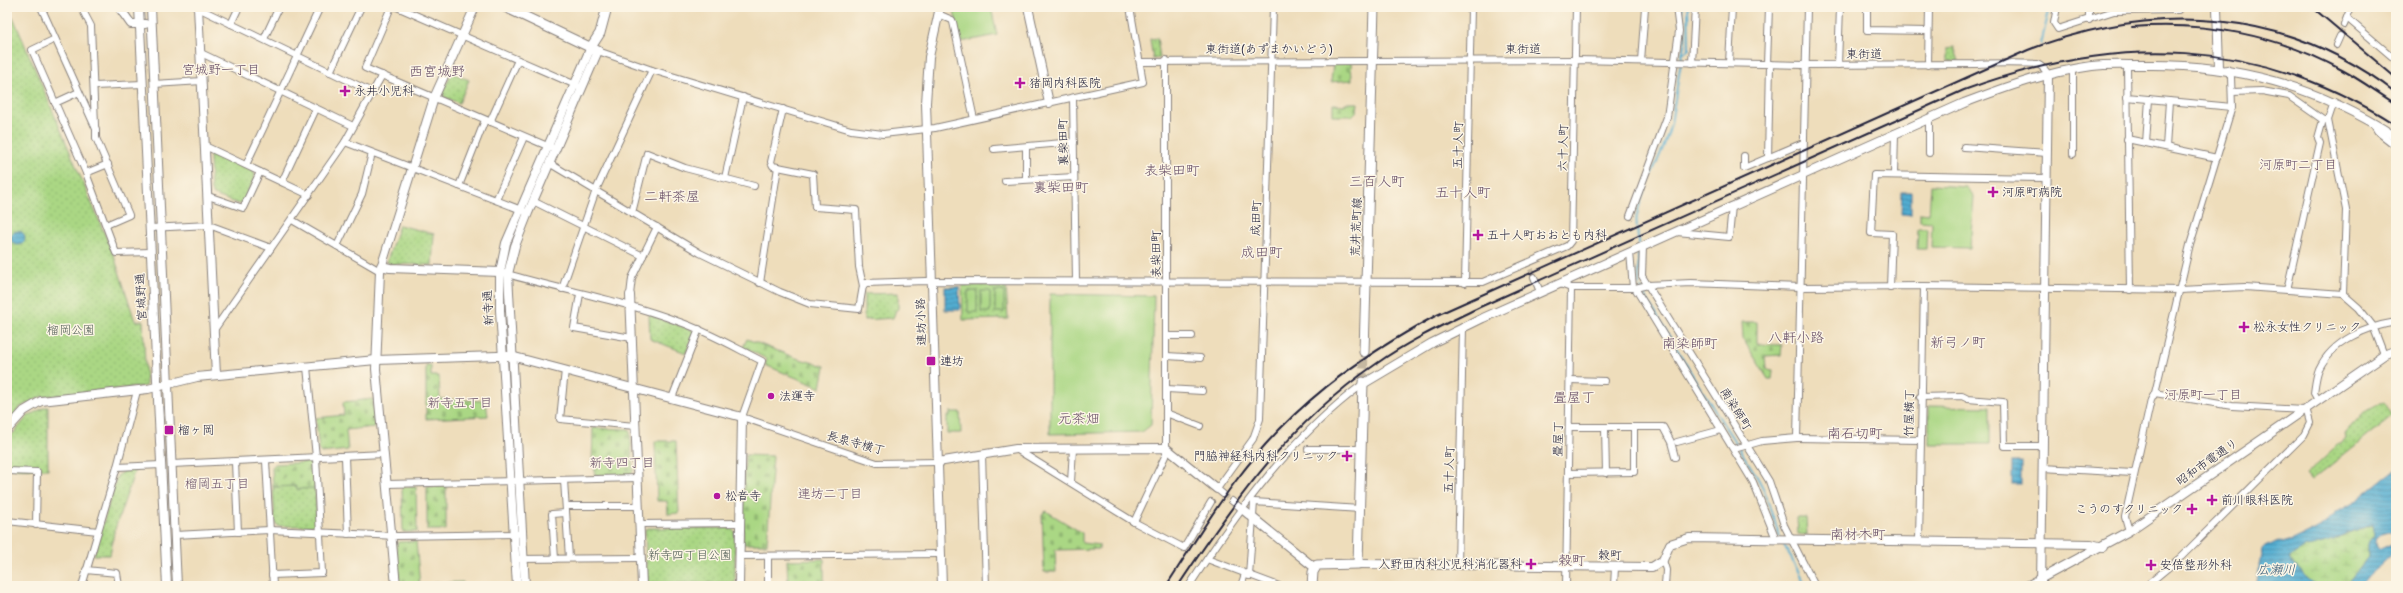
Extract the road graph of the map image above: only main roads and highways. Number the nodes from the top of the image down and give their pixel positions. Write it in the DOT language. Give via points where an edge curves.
graph roads {
  1 [pos="505,7"];
  2 [pos="607,7"];
  3 [pos="1374,7"];
  4 [pos="1364,352"];
  5 [pos="1363,383"];
  6 [pos="1312,586"];
  1 -- 2 [label="main road" via="595,46"];
  3 -- 4 [label="main road, 荒井荒町線"];
  5 -- 6 [label="main road" via="1358,564 1318,564 1314,568"];
}
